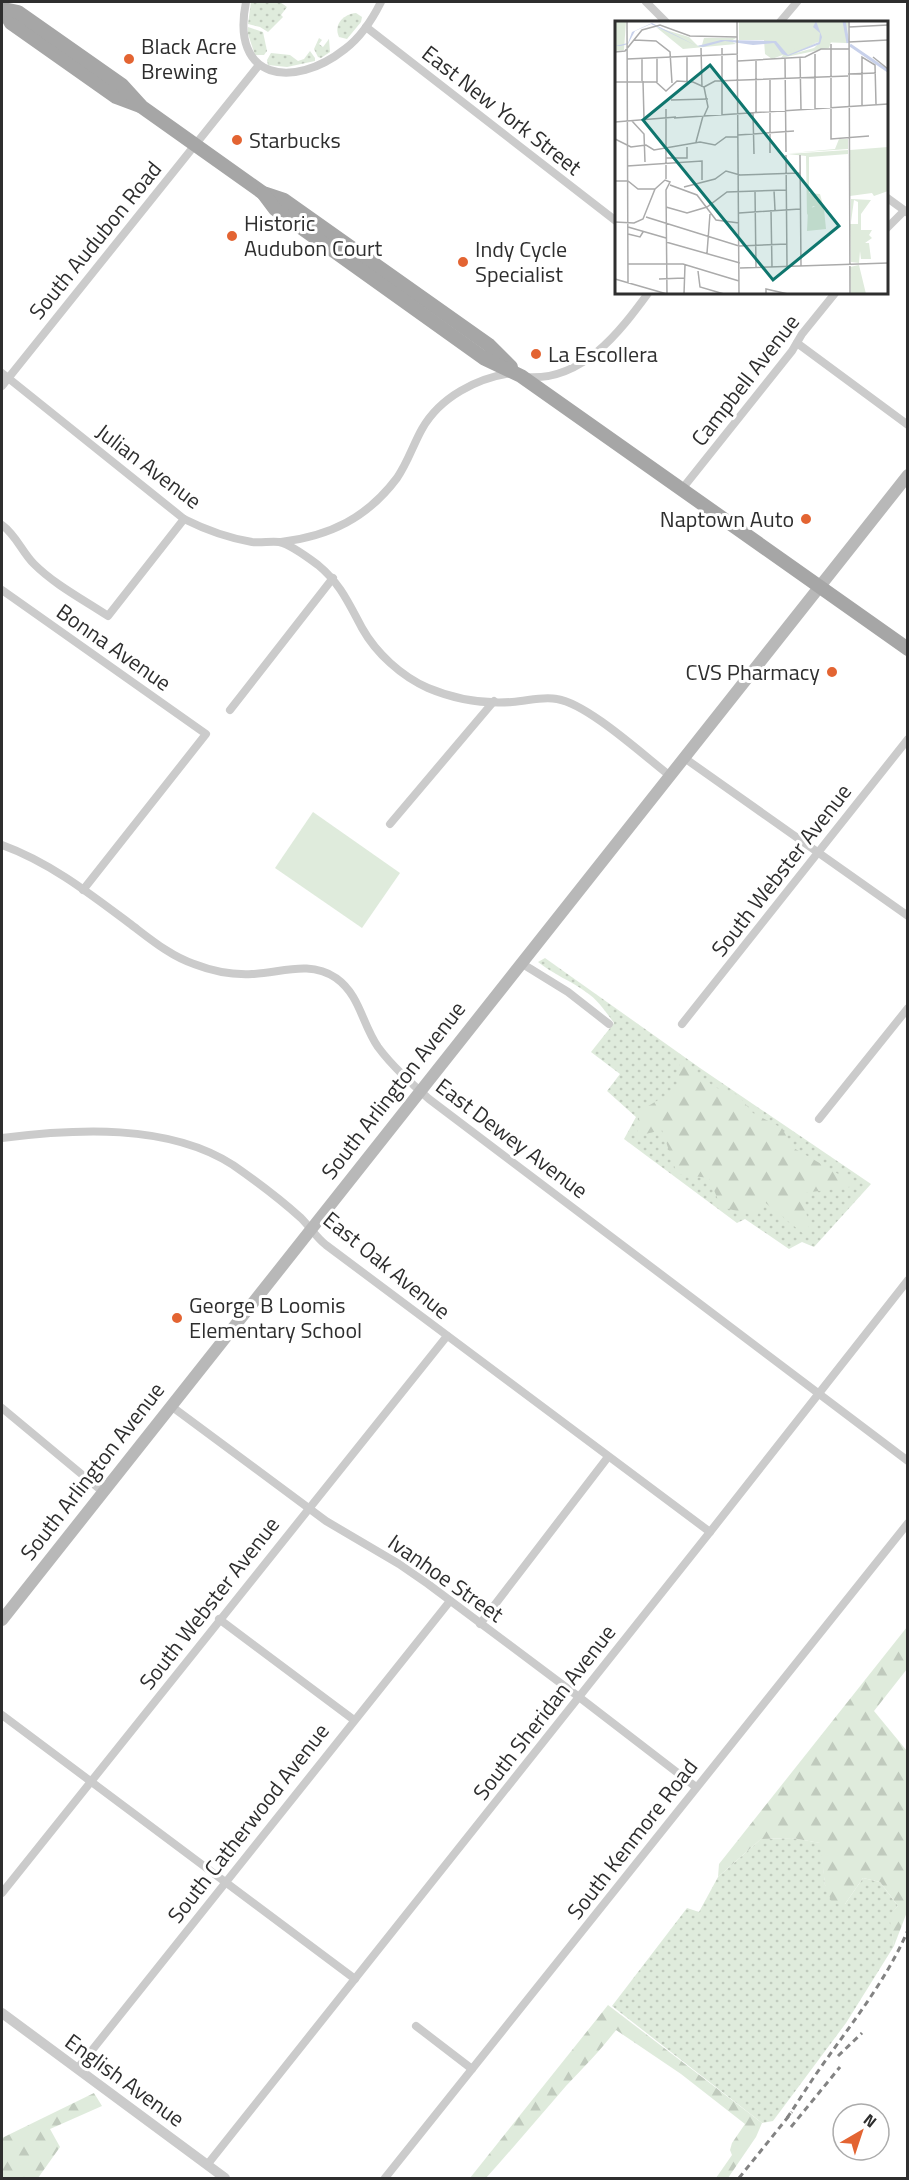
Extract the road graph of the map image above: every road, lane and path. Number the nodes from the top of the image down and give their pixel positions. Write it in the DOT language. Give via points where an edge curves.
graph roads {
  1 [pos="246,2"];
  2 [pos="381,2"];
  3 [pos="646,2"];
  4 [pos="797,2"];
  5 [pos="5,6"];
  6 [pos="665,21"];
  7 [pos="781,21"];
  8 [pos="366,27"];
  9 [pos="259,65"];
  10 [pos="195,145"];
  11 [pos="888,198"];
  12 [pos="906,212"];
  13 [pos="615,220"];
  14 [pos="888,227"];
  15 [pos="648,294"];
  16 [pos="834,294"];
  17 [pos="797,343"];
  18 [pos="518,374"];
  19 [pos="4,379"];
  20 [pos="908,425"];
  21 [pos="908,475"];
  22 [pos="682,489"];
  23 [pos="184,519"];
  24 [pos="2,525"];
  25 [pos="280,542"];
  26 [pos="333,578"];
  27 [pos="819,586"];
  28 [pos="2,590"];
  29 [pos="908,649"];
  30 [pos="494,701"];
  31 [pos="230,710"];
  32 [pos="908,739"];
  33 [pos="683,757"];
  34 [pos="669,775"];
  35 [pos="390,824"];
  36 [pos="2,845"];
  37 [pos="818,852"];
  38 [pos="83,890"];
  39 [pos="908,916"];
  40 [pos="520,963"];
  41 [pos="908,1008"];
  42 [pos="609,1024"];
  43 [pos="682,1024"];
  44 [pos="420,1091"];
  45 [pos="819,1119"];
  46 [pos="2,1138"];
  47 [pos="310,1229"];
  48 [pos="908,1280"];
  49 [pos="447,1336"];
  50 [pos="819,1392"];
  51 [pos="171,1406"];
  52 [pos="2,1408"];
  53 [pos="608,1456"];
  54 [pos="908,1461"];
  55 [pos="103,1492"];
  56 [pos="307,1508"];
  57 [pos="908,1523"];
  58 [pos="710,1532"];
  59 [pos="450,1601"];
  60 [pos="219,1619"];
  61 [pos="2,1620"];
  62 [pos="480,1624"];
  63 [pos="579,1697"];
  64 [pos="2,1715"];
  65 [pos="354,1720"];
  66 [pos="90,1782"];
  67 [pos="696,1787"];
  68 [pos="224,1883"];
  69 [pos="2,1893"];
  70 [pos="355,1979"];
  71 [pos="2,2013"];
  72 [pos="416,2026"];
  73 [pos="76,2069"];
  74 [pos="472,2069"];
  75 [pos="207,2165"];
  76 [pos="225,2178"];
  77 [pos="385,2178"];
  1 -- 9 [label="street" via="246,46"];
  2 -- 8 [label="street"];
  3 -- 6 [label="street"];
  4 -- 7 [label="street"];
  5 -- 10 [label="main road" via="11,23 116,97 142,107"];
  8 -- 9 [label="street" via="347,48 312,68 278,73"];
  8 -- 13 [label="street, East New York Street"];
  9 -- 10 [label="street, South Audubon Road"];
  10 -- 18 [label="main road" via="263,193 275,209 485,359"];
  10 -- 19 [label="street, South Audubon Road"];
  11 -- 12 [label="street"];
  12 -- 14 [label="street"];
  15 -- 18 [label="street" via="616,336 596,354 560,372 536,377"];
  16 -- 17 [label="street, Campbell Avenue"];
  17 -- 20 [label="street"];
  17 -- 22 [label="street, Campbell Avenue"];
  18 -- 22 [label="main road"];
  18 -- 25 [label="street" via="497,375 442,404 422,429 397,478 365,511 330,532"];
  19 -- 23 [label="street, Julian Avenue"];
  21 -- 27 [label="main road, South Arlington Avenue"];
  22 -- 27 [label="main road"];
  23 -- 24 [label="street" via="108,616 42,571"];
  23 -- 25 [label="street, Julian Avenue" via="226,536 252,542"];
  25 -- 26 [label="street, Julian Avenue"];
  26 -- 30 [label="street, Julian Avenue" via="366,635 400,671 443,694"];
  26 -- 31 [label="street"];
  27 -- 29 [label="main road"];
  27 -- 33 [label="main road, South Arlington Avenue"];
  28 -- 38 [label="street, Bonna Avenue" via="206,734"];
  30 -- 34 [label="street, Julian Avenue" via="548,698 573,704"];
  30 -- 35 [label="street"];
  32 -- 37 [label="street, South Webster Avenue"];
  33 -- 34 [label="main road, South Arlington Avenue"];
  33 -- 37 [label="street"];
  34 -- 40 [label="main road, South Arlington Avenue"];
  36 -- 38 [label="street, East Dewey Avenue" via="38,861"];
  37 -- 39 [label="street"];
  37 -- 43 [label="street, South Webster Avenue"];
  38 -- 44 [label="street, East Dewey Avenue" via="167,951 195,965 244,974 316,969 337,979 355,999 384,1054"];
  40 -- 42 [label="street" via="568,992"];
  40 -- 44 [label="main road, South Arlington Avenue"];
  41 -- 45 [label="street"];
  44 -- 47 [label="main road, South Arlington Avenue"];
  44 -- 50 [label="street, East Dewey Avenue"];
  46 -- 47 [label="street, East Oak Avenue" via="109,1132 189,1145 234,1166"];
  47 -- 49 [label="street, East Oak Avenue"];
  47 -- 51 [label="main road, South Arlington Avenue"];
  48 -- 50 [label="street, South Sheridan Avenue"];
  49 -- 53 [label="street, East Oak Avenue"];
  49 -- 56 [label="street, South Webster Avenue"];
  50 -- 54 [label="street, East Dewey Avenue"];
  50 -- 58 [label="street, South Sheridan Avenue"];
  51 -- 55 [label="main road, South Arlington Avenue"];
  51 -- 56 [label="street, Ivanhoe Street"];
  52 -- 55 [label="street"];
  53 -- 58 [label="street, East Oak Avenue"];
  53 -- 62 [label="street"];
  55 -- 61 [label="main road, South Arlington Avenue"];
  56 -- 59 [label="street, Ivanhoe Street" via="407,1569"];
  56 -- 60 [label="street, South Webster Avenue"];
  57 -- 67 [label="street, South Kenmore Road"];
  58 -- 63 [label="street, South Sheridan Avenue"];
  59 -- 62 [label="street, Ivanhoe Street"];
  59 -- 65 [label="street, South Catherwood Avenue"];
  60 -- 65 [label="street"];
  60 -- 66 [label="street, South Webster Avenue"];
  62 -- 63 [label="street, Ivanhoe Street"];
  63 -- 67 [label="street, Ivanhoe Street"];
  63 -- 70 [label="street, South Sheridan Avenue"];
  64 -- 66 [label="street"];
  65 -- 68 [label="street, South Catherwood Avenue"];
  66 -- 68 [label="street"];
  66 -- 69 [label="street, South Webster Avenue"];
  67 -- 74 [label="street, South Kenmore Road"];
  68 -- 70 [label="street"];
  68 -- 73 [label="street, South Catherwood Avenue"];
  70 -- 75 [label="street, South Sheridan Avenue"];
  71 -- 73 [label="street, English Avenue"];
  72 -- 74 [label="street"];
  73 -- 75 [label="street, English Avenue"];
  74 -- 77 [label="street, South Kenmore Road"];
  75 -- 76 [label="street, English Avenue"];
}
